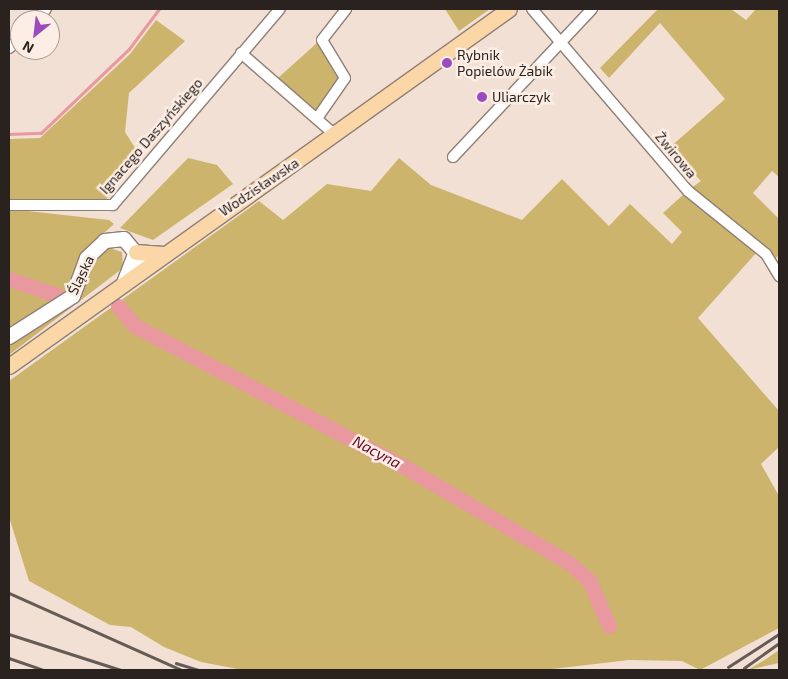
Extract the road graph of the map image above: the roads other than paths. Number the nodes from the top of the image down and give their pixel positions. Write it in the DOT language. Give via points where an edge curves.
graph roads {
  1 [pos="280,9"];
  2 [pos="346,9"];
  3 [pos="509,9"];
  4 [pos="532,9"];
  5 [pos="592,9"];
  6 [pos="560,42"];
  7 [pos="241,53"];
  8 [pos="318,117"];
  9 [pos="334,134"];
  10 [pos="453,157"];
  11 [pos="9,205"];
  12 [pos="136,252"];
  13 [pos="164,254"];
  14 [pos="147,266"];
  15 [pos="779,276"];
  16 [pos="124,283"];
  17 [pos="9,337"];
  18 [pos="9,366"];
  1 -- 7 [label="street, Ignacego Daszyńskiego"];
  2 -- 8 [label="street" via="322,40 345,78"];
  3 -- 9 [label="main road, Wodzisławska"];
  4 -- 6 [label="street, Żwirowa"];
  5 -- 6 [label="street"];
  6 -- 10 [label="street"];
  6 -- 15 [label="street, Żwirowa" via="688,191 766,254"];
  7 -- 8 [label="street"];
  7 -- 11 [label="street, Ignacego Daszyńskiego" via="113,204"];
  8 -- 9 [label="street"];
  9 -- 13 [label="main road, Wodzisławska"];
  12 -- 13 [label="main road"];
  12 -- 14 [label="street, Śląska"];
  12 -- 16 [label="street"];
  12 -- 17 [label="street, Śląska" via="121,238 103,242 86,260 73,296"];
  13 -- 14 [label="main road, Wodzisławska"];
  14 -- 16 [label="main road, Wodzisławska"];
  16 -- 18 [label="main road, Wodzisławska"];
}
